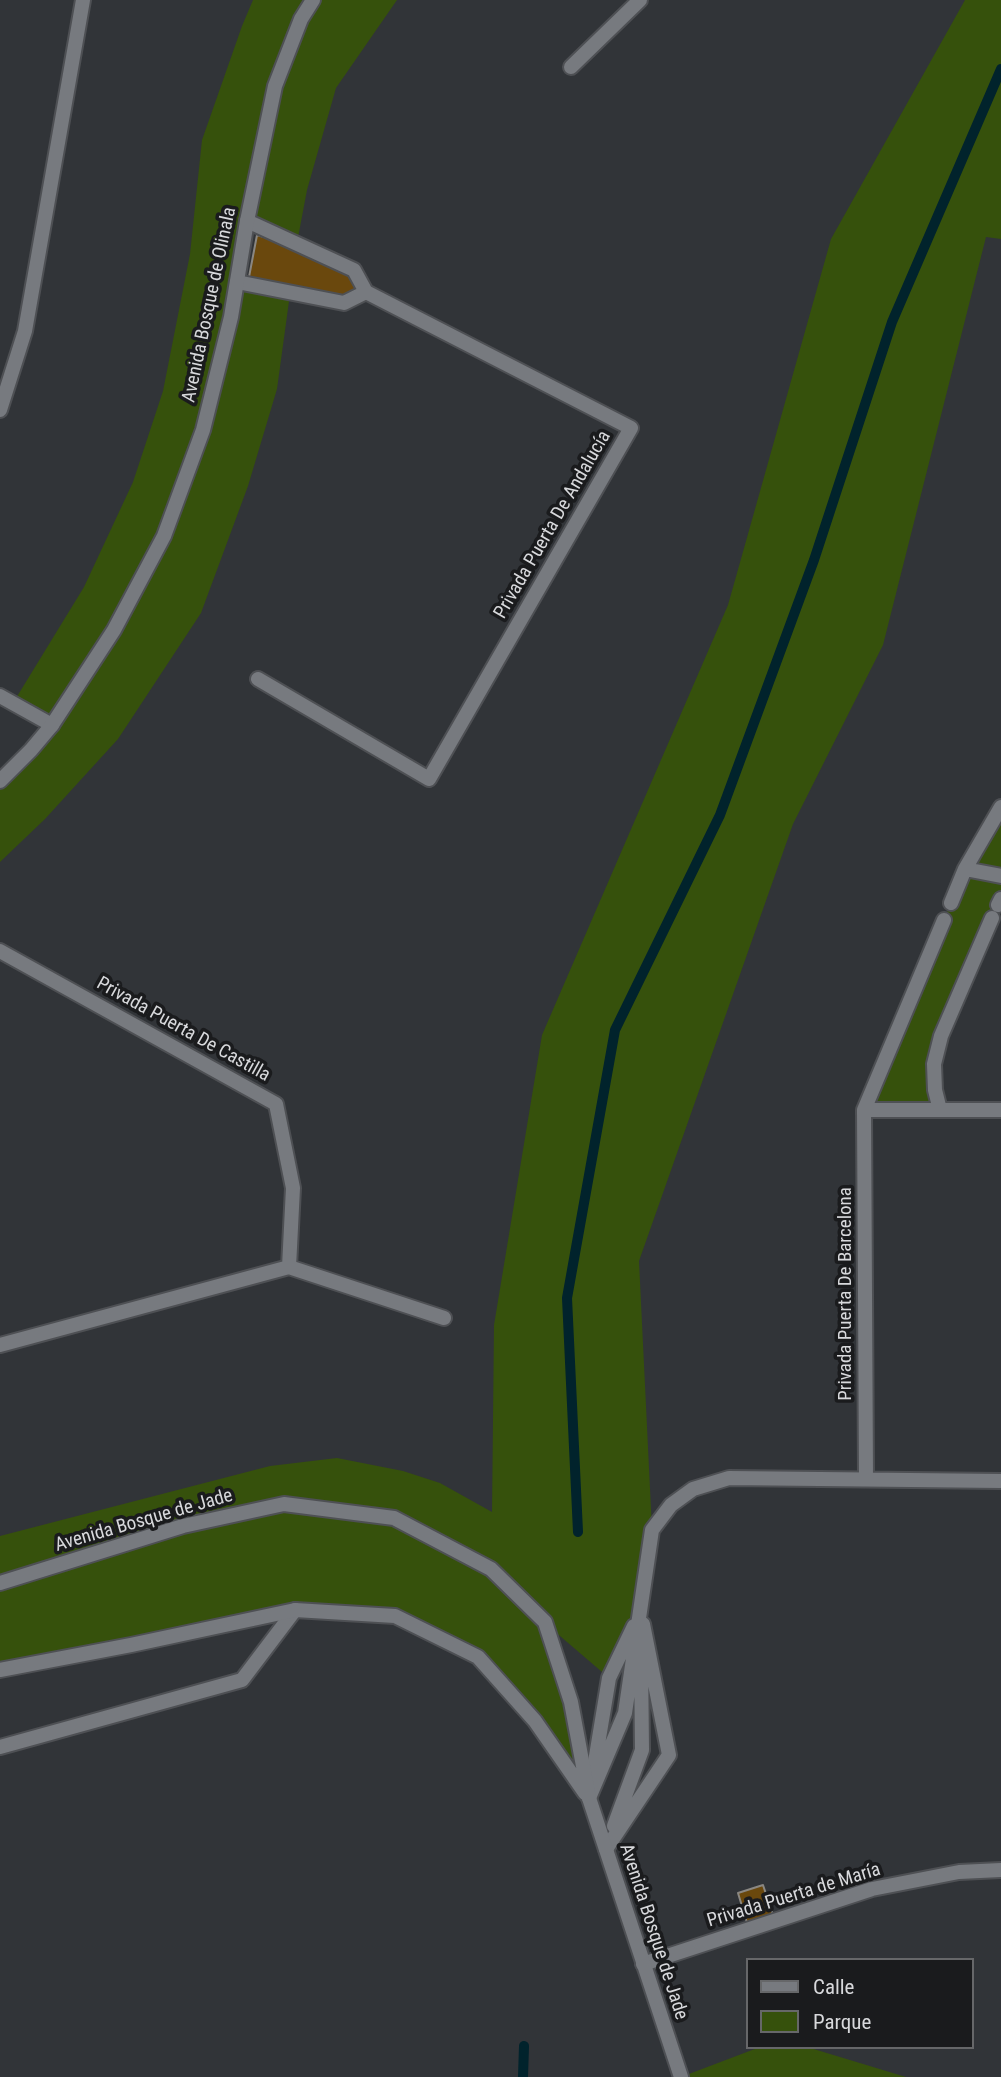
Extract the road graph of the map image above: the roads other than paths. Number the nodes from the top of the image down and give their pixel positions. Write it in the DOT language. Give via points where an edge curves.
graph roads {
  1 [pos="83,0"];
  2 [pos="313,0"];
  3 [pos="640,0"];
  4 [pos="571,66"];
  5 [pos="247,221"];
  6 [pos="237,282"];
  7 [pos="366,292"];
  8 [pos="0,410"];
  9 [pos="258,679"];
  10 [pos="0,696"];
  11 [pos="52,724"];
  12 [pos="0,781"];
  13 [pos="1001,807"];
  14 [pos="965,869"];
  15 [pos="1001,876"];
  16 [pos="951,903"];
  17 [pos="997,907"];
  18 [pos="944,920"];
  19 [pos="0,951"];
  20 [pos="864,1110"];
  21 [pos="940,1110"];
  22 [pos="1001,1110"];
  23 [pos="289,1267"];
  24 [pos="444,1318"];
  25 [pos="0,1345"];
  26 [pos="866,1478"];
  27 [pos="1001,1481"];
  28 [pos="0,1583"];
  29 [pos="295,1610"];
  30 [pos="640,1612"];
  31 [pos="0,1670"];
  32 [pos="0,1746"];
  33 [pos="589,1798"];
  34 [pos="606,1849"];
  35 [pos="1001,1870"];
  36 [pos="643,1964"];
  37 [pos="681,2077"];
  1 -- 8 [label="street" via="25,331"];
  2 -- 5 [label="street, Avenida Bosque de Olinala" via="275,86"];
  3 -- 4 [label="street"];
  5 -- 6 [label="street, Avenida Bosque de Olinala"];
  5 -- 7 [label="street, Privada Puerta De Andalucía" via="354,270"];
  6 -- 7 [label="street" via="344,303"];
  6 -- 11 [label="street, Avenida Bosque de Olinala" via="203,430 164,537 114,629"];
  7 -- 9 [label="street, Privada Puerta De Andalucía" via="631,428 429,779"];
  10 -- 11 [label="street"];
  11 -- 12 [label="street, Avenida Bosque de Olinala"];
  13 -- 14 [label="street"];
  14 -- 15 [label="street"];
  14 -- 16 [label="street"];
  17 -- 21 [label="street" via="941,1036 934,1064"];
  18 -- 20 [label="street, Privada Puerta De Barcelona"];
  19 -- 23 [label="street, Privada Puerta De Castilla" via="276,1104 293,1188"];
  20 -- 21 [label="street"];
  20 -- 26 [label="street, Privada Puerta De Barcelona"];
  21 -- 22 [label="street"];
  23 -- 24 [label="street"];
  23 -- 25 [label="street"];
  26 -- 27 [label="street"];
  26 -- 30 [label="street" via="729,1478 693,1489 671,1505 652,1530"];
  28 -- 33 [label="street, Avenida Bosque de Jade" via="183,1526 284,1504 394,1518 491,1569 545,1622 570,1702"];
  29 -- 31 [label="street, Avenida Bosque de Jade"];
  29 -- 32 [label="street" via="242,1680"];
  29 -- 33 [label="street, Avenida Bosque de Jade" via="395,1616 478,1657 535,1721"];
  30 -- 33 [label="street" via="625,1713"];
  30 -- 33 [label="street" via="609,1678"];
  30 -- 34 [label="street" via="642,1750"];
  30 -- 34 [label="street" via="669,1755"];
  33 -- 34 [label="street, Avenida Bosque de Jade"];
  34 -- 36 [label="street, Avenida Bosque de Jade"];
  35 -- 36 [label="street, Privada Puerta de María" via="960,1872 872,1889"];
  36 -- 37 [label="street, Avenida Bosque de Jade"];
}
